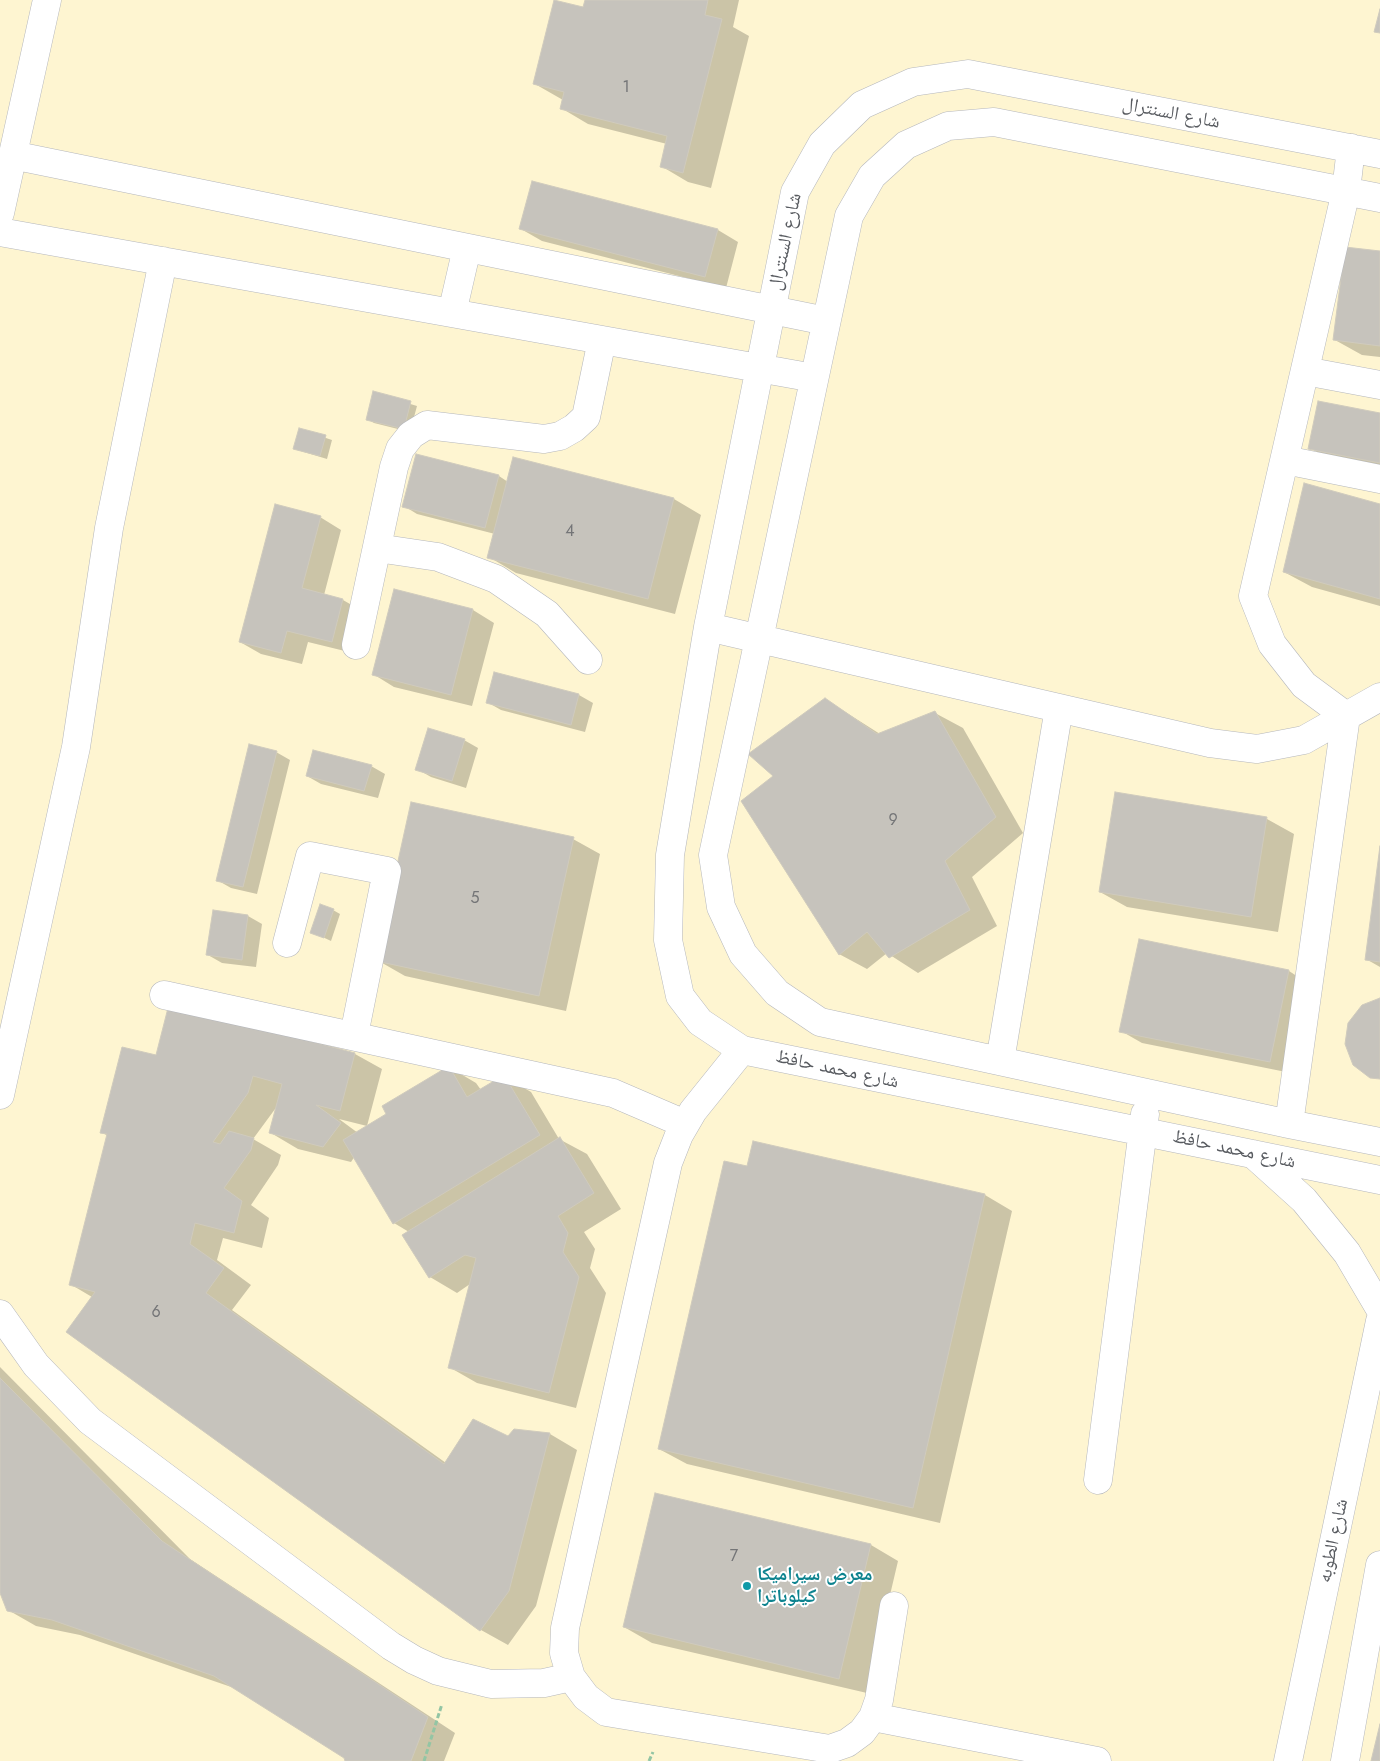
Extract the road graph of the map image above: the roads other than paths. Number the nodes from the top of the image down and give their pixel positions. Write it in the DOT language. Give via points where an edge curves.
graph roads {
  1 [pos="47,0"];
  2 [pos="1207,122"];
  3 [pos="1351,148"];
  4 [pos="1380,154"];
  5 [pos="12,155"];
  6 [pos="1204,163"];
  7 [pos="1346,191"];
  8 [pos="1380,198"];
  9 [pos="0,213"];
  10 [pos="0,232"];
  11 [pos="467,248"];
  12 [pos="163,261"];
  13 [pos="772,310"];
  14 [pos="452,313"];
  15 [pos="826,321"];
  16 [pos="602,340"];
  17 [pos="760,367"];
  18 [pos="1305,371"];
  19 [pos="814,378"];
  20 [pos="1380,384"];
  21 [pos="1285,460"];
  22 [pos="1380,479"];
  23 [pos="377,548"];
  24 [pos="708,627"];
  25 [pos="758,638"];
  26 [pos="356,646"];
  27 [pos="588,660"];
  28 [pos="1380,697"];
  29 [pos="1059,708"];
  30 [pos="1346,716"];
  31 [pos="287,943"];
  32 [pos="164,994"];
  33 [pos="354,1035"];
  34 [pos="742,1050"];
  35 [pos="1000,1061"];
  36 [pos="1148,1093"];
  37 [pos="0,1095"];
  38 [pos="685,1124"];
  39 [pos="1288,1124"];
  40 [pos="1143,1131"];
  41 [pos="1380,1142"];
  42 [pos="1253,1154"];
  43 [pos="1380,1180"];
  44 [pos="1380,1309"];
  45 [pos="0,1314"];
  46 [pos="1380,1321"];
  47 [pos="1098,1480"];
  48 [pos="1380,1565"];
  49 [pos="894,1606"];
  50 [pos="1373,1650"];
  51 [pos="571,1677"];
  52 [pos="873,1717"];
  53 [pos="1097,1761"];
  54 [pos="1288,1761"];
  55 [pos="1345,1761"];
  1 -- 5 [label="street"];
  2 -- 3 [label="street, شارع السنترال"];
  2 -- 6 [label="street"];
  2 -- 13 [label="street, شارع السنترال" via="968,74 913,82 862,105 822,144 795,192"];
  3 -- 4 [label="street, شارع السنترال"];
  3 -- 7 [label="street"];
  5 -- 9 [label="street"];
  5 -- 11 [label="street"];
  6 -- 7 [label="street"];
  6 -- 15 [label="street" via="994,122 948,126 906,145 872,176 848,216"];
  7 -- 8 [label="street"];
  7 -- 18 [label="street"];
  10 -- 12 [label="street"];
  11 -- 13 [label="street"];
  11 -- 14 [label="street"];
  12 -- 14 [label="street"];
  12 -- 37 [label="street" via="109,528 76,747"];
  13 -- 15 [label="street"];
  13 -- 17 [label="street, شارع السنترال"];
  14 -- 16 [label="street"];
  15 -- 19 [label="street"];
  16 -- 17 [label="street"];
  16 -- 23 [label="street" via="586,417 560,436 544,439 427,425 411,435 400,449 394,467"];
  17 -- 19 [label="street"];
  17 -- 24 [label="street, شارع السنترال"];
  18 -- 20 [label="street"];
  18 -- 21 [label="street"];
  19 -- 25 [label="street"];
  21 -- 22 [label="street"];
  21 -- 30 [label="street" via="1253,596 1272,644 1304,685"];
  23 -- 26 [label="street"];
  23 -- 27 [label="street" via="438,557 496,579 546,614"];
  24 -- 25 [label="street"];
  24 -- 34 [label="street, شارع محمد حافظ" via="670,855 668,940 680,996 700,1022"];
  25 -- 29 [label="street"];
  25 -- 35 [label="street, شارع محمد حافظ" via="712,855 721,906 743,954 776,993 820,1022"];
  28 -- 30 [label="street"];
  29 -- 30 [label="street" via="1210,743 1258,749 1304,740"];
  29 -- 35 [label="street"];
  30 -- 39 [label="street"];
  31 -- 33 [label="street" via="310,856 387,872"];
  32 -- 33 [label="street"];
  33 -- 38 [label="street" via="613,1092"];
  34 -- 38 [label="street"];
  34 -- 40 [label="street, شارع محمد حافظ"];
  35 -- 36 [label="street, شارع محمد حافظ"];
  36 -- 39 [label="street, شارع محمد حافظ"];
  36 -- 40 [label="street"];
  38 -- 51 [label="street" via="668,1163 565,1628 564,1653"];
  39 -- 41 [label="street, شارع محمد حافظ"];
  40 -- 42 [label="street, شارع محمد حافظ"];
  40 -- 47 [label="street"];
  42 -- 43 [label="street, شارع محمد حافظ"];
  42 -- 44 [label="street" via="1304,1200 1347,1253"];
  45 -- 51 [label="street" via="36,1365 90,1421 365,1628 414,1660 452,1675 491,1684 544,1683"];
  46 -- 54 [label="street, شارع الطوبه"];
  48 -- 50 [label="street"];
  49 -- 52 [label="street" via="879,1700"];
  50 -- 55 [label="street"];
  51 -- 52 [label="street" via="586,1698 606,1712 830,1749 847,1743 862,1732"];
  52 -- 53 [label="street"];
}
